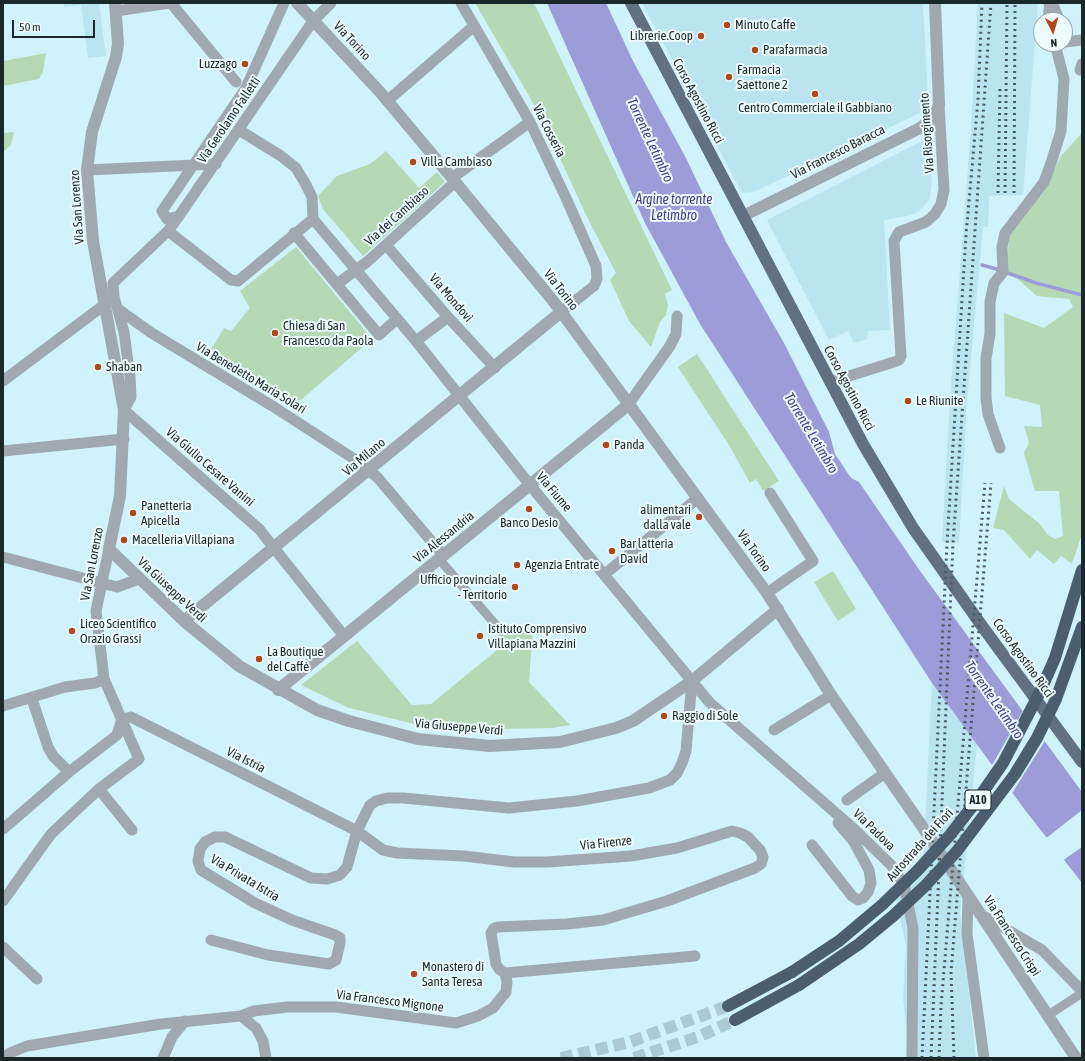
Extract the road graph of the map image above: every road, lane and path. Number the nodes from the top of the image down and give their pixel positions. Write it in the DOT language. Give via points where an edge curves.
graph roads {
  1 [pos="170,3"];
  2 [pos="284,3"];
  3 [pos="297,3"];
  4 [pos="331,3"];
  5 [pos="461,3"];
  6 [pos="631,3"];
  7 [pos="935,3"];
  8 [pos="1050,3"];
  9 [pos="115,7"];
  10 [pos="1056,12"];
  11 [pos="313,21"];
  12 [pos="474,26"];
  13 [pos="1057,52"];
  14 [pos="236,82"];
  15 [pos="387,101"];
  16 [pos="939,105"];
  17 [pos="530,122"];
  18 [pos="239,130"];
  19 [pos="216,164"];
  20 [pos="194,166"];
  21 [pos="87,170"];
  22 [pos="454,180"];
  23 [pos="179,216"];
  24 [pos="743,216"];
  25 [pos="313,219"];
  26 [pos="168,231"];
  27 [pos="294,233"];
  28 [pos="386,245"];
  29 [pos="358,270"];
  30 [pos="337,284"];
  31 [pos="104,305"];
  32 [pos="118,309"];
  33 [pos="561,312"];
  34 [pos="677,316"];
  35 [pos="448,317"];
  36 [pos="397,319"];
  37 [pos="416,341"];
  38 [pos="495,368"];
  39 [pos="3,381"];
  40 [pos="830,382"];
  41 [pos="459,396"];
  42 [pos="628,405"];
  43 [pos="124,410"];
  44 [pos="124,439"];
  45 [pos="1000,448"];
  46 [pos="3,451"];
  47 [pos="370,471"];
  48 [pos="530,485"];
  49 [pos="770,493"];
  50 [pos="698,498"];
  51 [pos="276,548"];
  52 [pos="109,549"];
  53 [pos="3,557"];
  54 [pos="441,557"];
  55 [pos="1082,570"];
  56 [pos="605,574"];
  57 [pos="139,579"];
  58 [pos="102,584"];
  59 [pos="767,593"];
  60 [pos="778,609"];
  61 [pos="184,621"];
  62 [pos="1082,627"];
  63 [pos="501,631"];
  64 [pos="344,636"];
  65 [pos="104,679"];
  66 [pos="692,681"];
  67 [pos="278,690"];
  68 [pos="831,695"];
  69 [pos="32,699"];
  70 [pos="3,706"];
  71 [pos="122,719"];
  72 [pos="774,730"];
  73 [pos="1082,762"];
  74 [pos="69,772"];
  75 [pos="885,773"];
  76 [pos="100,789"];
  77 [pos="847,800"];
  78 [pos="834,811"];
  79 [pos="3,829"];
  80 [pos="924,829"];
  81 [pos="132,830"];
  82 [pos="357,831"];
  83 [pos="812,845"];
  84 [pos="968,895"];
  85 [pos="3,901"];
  86 [pos="980,913"];
  87 [pos="211,940"];
  88 [pos="3,947"];
  89 [pos="695,956"];
  90 [pos="506,973"];
  91 [pos="37,979"];
  92 [pos="1082,992"];
  93 [pos="728,1006"];
  94 [pos="241,1016"];
  95 [pos="1047,1016"];
  96 [pos="735,1020"];
  97 [pos="185,1021"];
  98 [pos="5,1058"];
  99 [pos="162,1058"];
  100 [pos="266,1058"];
  101 [pos="912,1058"];
  102 [pos="984,1058"];
  103 [pos="1076,1058"];
  1 -- 9 [label="street"];
  1 -- 14 [label="street"];
  2 -- 20 [label="street" via="246,88"];
  3 -- 11 [label="street, Via Torino"];
  4 -- 11 [label="street, Via Gerolamo Falletti"];
  5 -- 12 [label="street, Via Cosseria"];
  6 -- 24 [label="main road, Corso Agostino Ricci"];
  7 -- 16 [label="street, Via Risorgimento"];
  8 -- 10 [label="street"];
  9 -- 21 [label="street, Via San Lorenzo" via="118,44 116,57 92,132"];
  11 -- 15 [label="street, Via Torino"];
  11 -- 18 [label="street, Via Gerolamo Falletti"];
  12 -- 15 [label="street"];
  12 -- 17 [label="street, Via Cosseria"];
  13 -- 45 [label="street" via="1064,79 1061,131 1044,182 1005,232 1002,247 1003,272 994,283 990,302 986,398 988,414"];
  15 -- 22 [label="street, Via Torino"];
  16 -- 24 [label="street, Via Francesco Baracca" via="932,119 920,128"];
  16 -- 40 [label="street, Via Risorgimento" via="944,181 941,204 926,222 896,235 894,254 901,356 894,362"];
  17 -- 22 [label="street, Via dei Cambiaso"];
  17 -- 33 [label="street, Via Cosseria" via="596,266 597,279 594,286"];
  18 -- 19 [label="street, Via Gerolamo Falletti"];
  18 -- 25 [label="street" via="296,168 312,197"];
  19 -- 20 [label="street"];
  19 -- 23 [label="street, Via Gerolamo Falletti"];
  20 -- 21 [label="street"];
  20 -- 23 [label="street" via="162,211 168,219"];
  21 -- 31 [label="street, Via San Lorenzo" via="93,241"];
  22 -- 28 [label="street, Via dei Cambiaso"];
  22 -- 33 [label="street, Via Torino"];
  23 -- 26 [label="street, Via Gerolamo Falletti"];
  24 -- 40 [label="main road, Corso Agostino Ricci"];
  25 -- 27 [label="street"];
  25 -- 29 [label="street, Via Fiume"];
  26 -- 27 [label="street" via="231,280 238,280"];
  26 -- 32 [label="street, Via San Lorenzo" via="113,283"];
  27 -- 30 [label="street"];
  28 -- 29 [label="street, Via dei Cambiaso"];
  28 -- 35 [label="street, Via Mondovì"];
  29 -- 30 [label="street, Via dei Cambiaso"];
  29 -- 36 [label="street, Via Fiume"];
  30 -- 36 [label="street" via="379,335"];
  31 -- 39 [label="street"];
  31 -- 43 [label="street, Via San Lorenzo"];
  32 -- 43 [label="street, Via San Lorenzo" via="127,354 131,397"];
  32 -- 47 [label="street, Via Benedetto Maria Solari" via="156,336 274,407"];
  33 -- 38 [label="street, Via Milano"];
  33 -- 42 [label="street, Via Torino"];
  34 -- 42 [label="street" via="676,334 670,346"];
  35 -- 37 [label="street"];
  35 -- 38 [label="street, Via Mondovì"];
  36 -- 37 [label="street, Via Fiume"];
  37 -- 41 [label="street, Via Fiume"];
  38 -- 41 [label="street, Via Milano"];
  40 -- 73 [label="main road, Corso Agostino Ricci" via="913,528"];
  41 -- 47 [label="street, Via Milano"];
  41 -- 48 [label="street, Via Fiume"];
  42 -- 48 [label="street, Via Alessandria"];
  42 -- 50 [label="street, Via Torino"];
  43 -- 44 [label="street, Via San Lorenzo"];
  43 -- 51 [label="street, Via Giulio Cesare Vanini" via="259,529"];
  44 -- 46 [label="street"];
  44 -- 52 [label="street, Via San Lorenzo" via="120,496"];
  47 -- 51 [label="street, Via Milano"];
  47 -- 54 [label="street, Via Benedetto Maria Solari"];
  48 -- 54 [label="street, Via Alessandria"];
  48 -- 56 [label="street, Via Fiume"];
  49 -- 59 [label="street, Via Torino" via="813,560"];
  50 -- 56 [label="street"];
  50 -- 59 [label="street, Via Torino"];
  51 -- 61 [label="street, Via Milano"];
  51 -- 64 [label="street, Via Giulio Cesare Vanini"];
  52 -- 57 [label="street, Via Giuseppe Verdi"];
  52 -- 58 [label="street, Via San Lorenzo"];
  53 -- 58 [label="street"];
  54 -- 63 [label="street"];
  54 -- 64 [label="street, Via Alessandria"];
  55 -- 93 [label="highway, Autostrada dei Fiori / A10, bridge" via="1055,658 1040,692 1003,763 978,799 918,870 839,941 792,972"];
  56 -- 66 [label="street, Via Fiume"];
  57 -- 58 [label="street" via="117,587"];
  57 -- 61 [label="street, Via Giuseppe Verdi"];
  58 -- 65 [label="street, Via San Lorenzo" via="96,611"];
  59 -- 60 [label="street, Via Torino"];
  60 -- 66 [label="street, Via Giuseppe Verdi"];
  60 -- 68 [label="street, Via Torino"];
  61 -- 67 [label="street, Via Giuseppe Verdi" via="239,666"];
  62 -- 96 [label="highway, A10, bridge" via="1056,699 1037,738 1015,774 957,851 925,886 859,944 799,985"];
  64 -- 67 [label="street, Via Alessandria"];
  65 -- 69 [label="street" via="95,683 64,687"];
  65 -- 71 [label="street, Via San Lorenzo"];
  66 -- 67 [label="street, Via Giuseppe Verdi" via="651,710 616,728 560,742 490,746 418,739 349,721 317,710"];
  66 -- 78 [label="street, Via Padova" via="710,703"];
  66 -- 82 [label="street" via="686,751 682,764 670,780 649,788 577,802 509,808 386,798 370,805"];
  68 -- 72 [label="street"];
  68 -- 75 [label="street, Via Torino"];
  69 -- 70 [label="street"];
  69 -- 74 [label="street" via="48,747"];
  71 -- 74 [label="street" via="117,735"];
  71 -- 76 [label="street, Via San Lorenzo" via="139,759"];
  71 -- 82 [label="street, Via Istria" via="131,717"];
  74 -- 79 [label="street"];
  75 -- 77 [label="street"];
  75 -- 80 [label="street, Via Torino"];
  76 -- 81 [label="street"];
  76 -- 85 [label="street" via="51,834"];
  78 -- 83 [label="street" via="836,819 854,842 869,870 870,883 863,898 858,900 852,896"];
  78 -- 101 [label="street, Via Padova" via="891,865 904,884 913,928"];
  80 -- 84 [label="street, Via Francesco Crispi"];
  82 -- 87 [label="street, Via Privata Istria" via="346,867 340,875 327,879 310,878 225,837 215,837 205,842 200,849 200,870 255,903 340,938 339,950 333,963 268,955"];
  82 -- 90 [label="street, Via Firenze" via="383,850 397,853 464,856 514,862 632,856 677,848 732,831 748,837 760,850 763,857 761,864 754,868 604,920 494,928 491,933 496,964"];
  84 -- 86 [label="street, Via Francesco Crispi"];
  84 -- 102 [label="street" via="967,934"];
  86 -- 92 [label="street" via="1042,950"];
  86 -- 95 [label="street, Via Francesco Crispi"];
  88 -- 91 [label="street"];
  89 -- 90 [label="street"];
  90 -- 94 [label="street, Via Francesco Mignone" via="506,992 493,1008 456,1023 328,1007 287,1007 254,1011"];
  92 -- 95 [label="street"];
  94 -- 97 [label="street, Via Francesco Mignone"];
  94 -- 100 [label="street" via="256,1028 263,1041"];
  95 -- 103 [label="street, Via Francesco Crispi"];
  97 -- 98 [label="street, Via Francesco Mignone" via="27,1046"];
  97 -- 99 [label="street" via="172,1037"];
}
